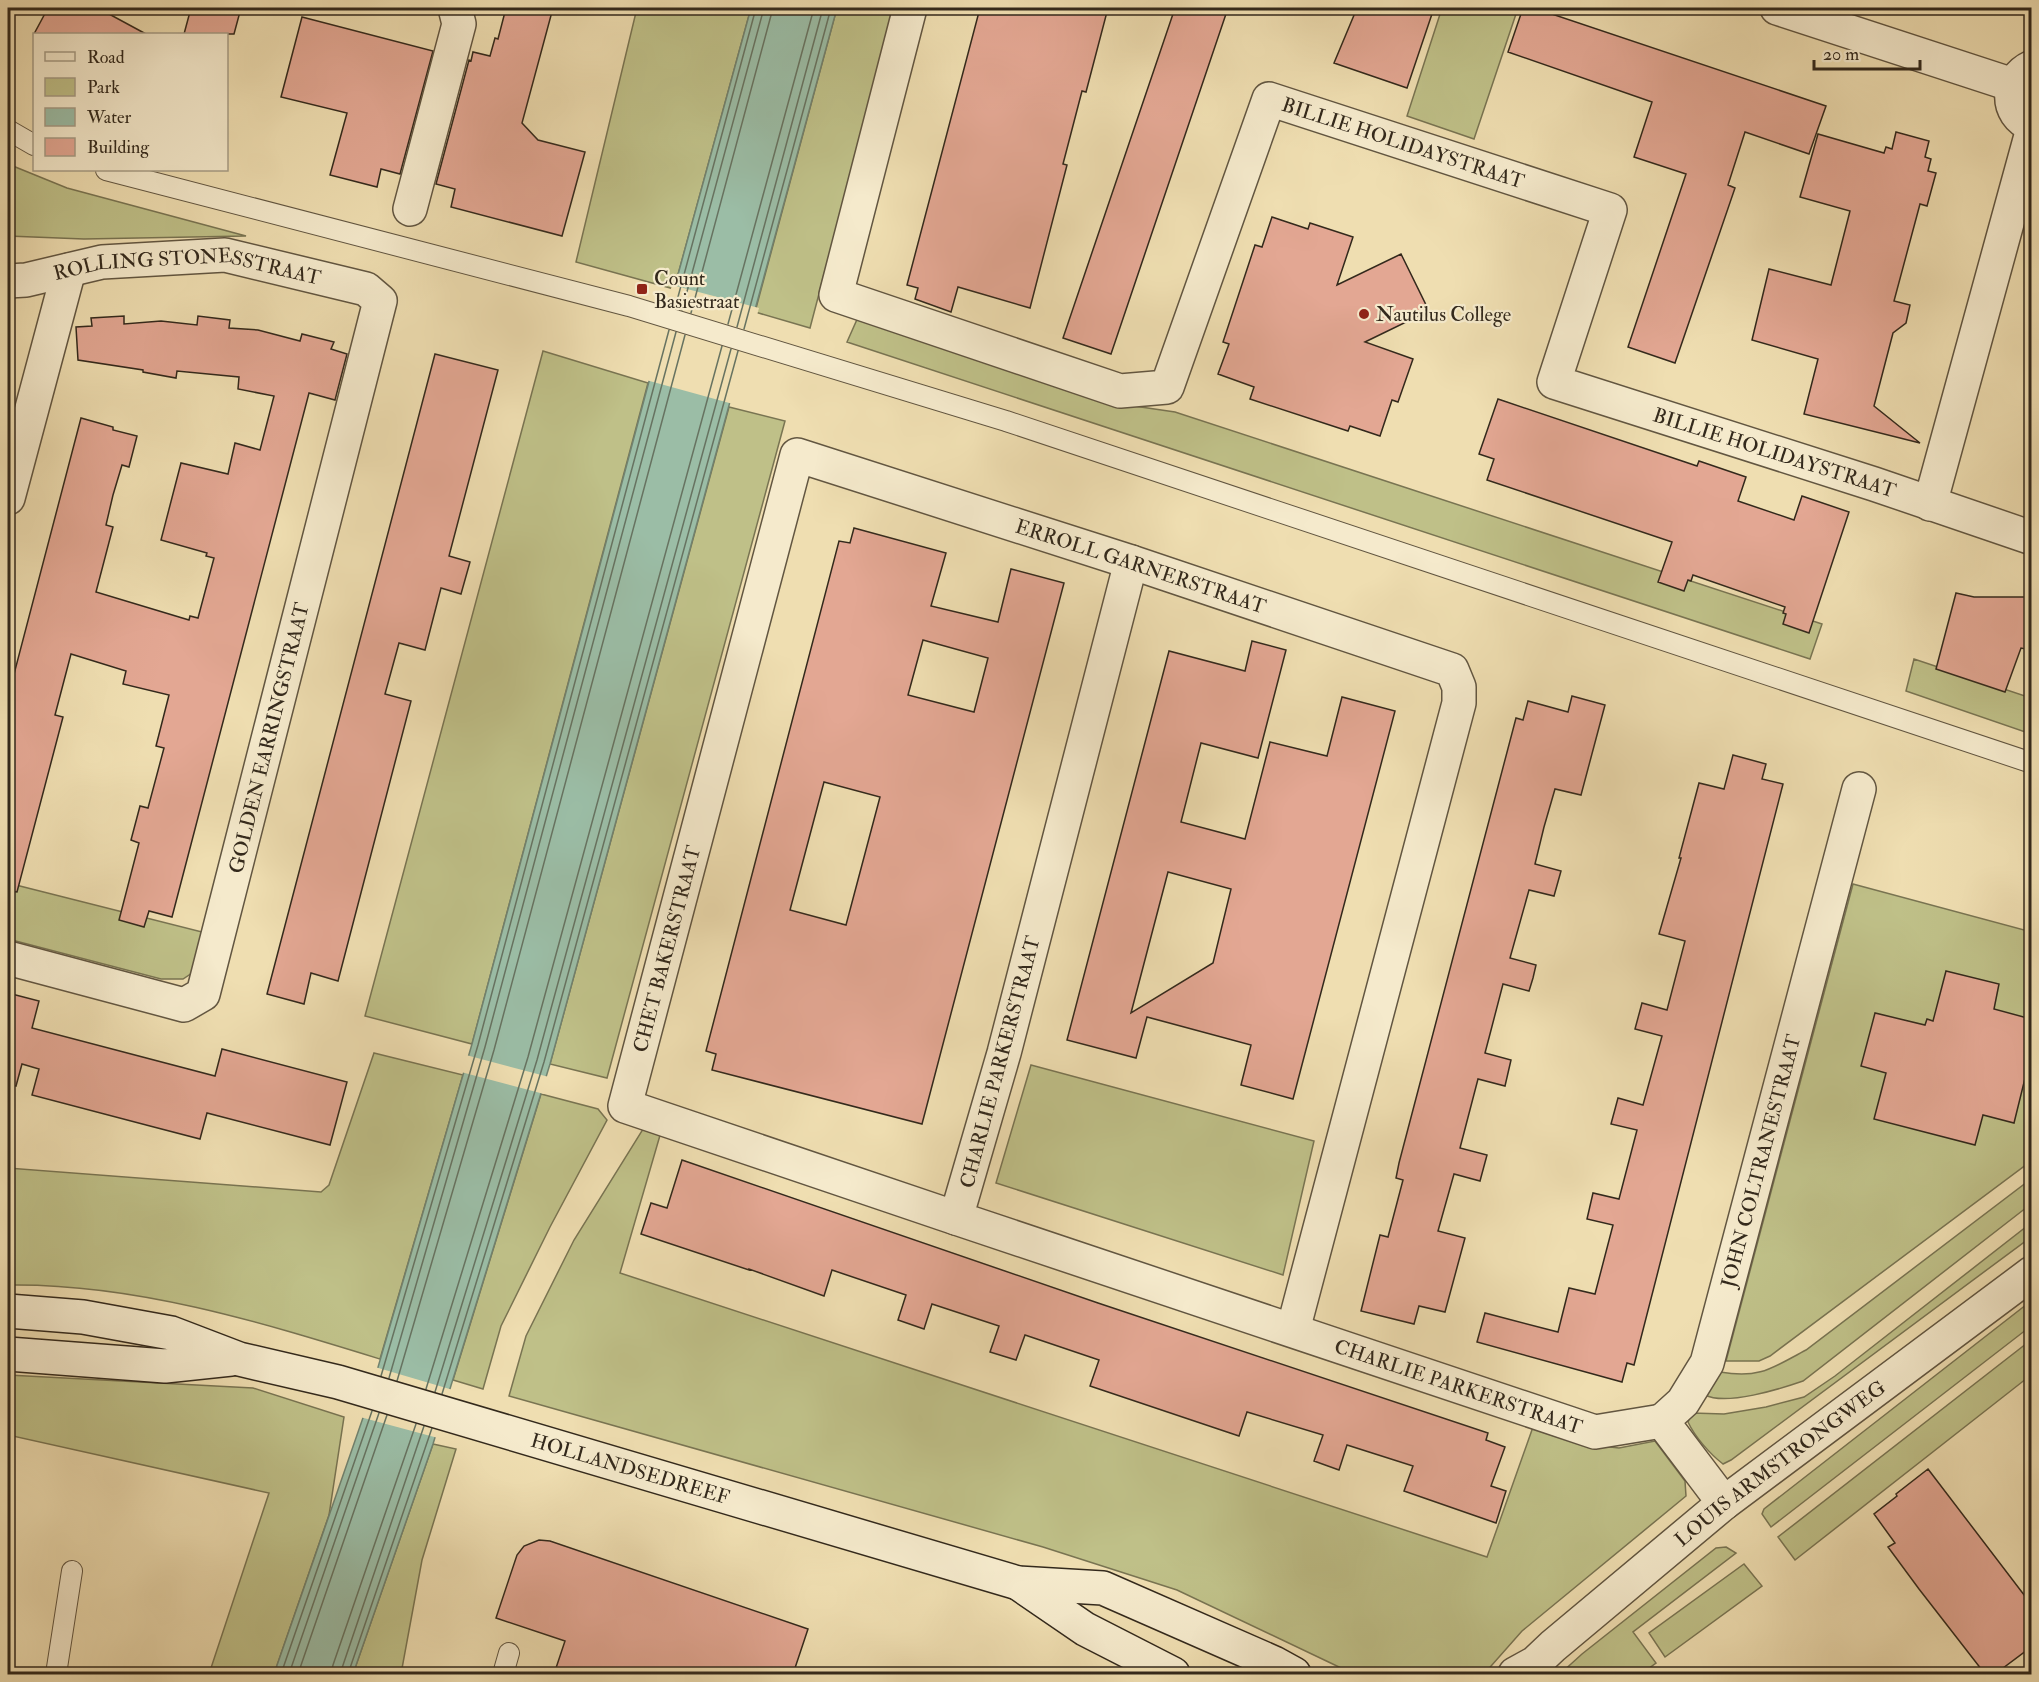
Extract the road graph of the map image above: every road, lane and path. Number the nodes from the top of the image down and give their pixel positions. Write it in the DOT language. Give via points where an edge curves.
graph roads {
  1 [pos="455,8"];
  2 [pos="910,8"];
  3 [pos="1777,8"];
  4 [pos="2022,76"];
  5 [pos="2031,125"];
  6 [pos="8,130"];
  7 [pos="2031,132"];
  8 [pos="33,144"];
  9 [pos="110,171"];
  10 [pos="410,209"];
  11 [pos="69,270"];
  12 [pos="8,281"];
  13 [pos="366,289"];
  14 [pos="797,455"];
  15 [pos="8,498"];
  16 [pos="1930,504"];
  17 [pos="2031,538"];
  18 [pos="1131,562"];
  19 [pos="2031,764"];
  20 [pos="1859,789"];
  21 [pos="8,958"];
  22 [pos="956,1218"];
  23 [pos="2031,1273"];
  24 [pos="8,1311"];
  25 [pos="1293,1330"];
  26 [pos="8,1354"];
  27 [pos="239,1359"];
  28 [pos="1662,1421"];
  29 [pos="1724,1503"];
  30 [pos="72,1571"];
  31 [pos="1018,1583"];
  32 [pos="510,1653"];
  33 [pos="1527,1671"];
  34 [pos="56,1674"];
  35 [pos="503,1674"];
  36 [pos="1173,1674"];
  37 [pos="1294,1674"];
  1 -- 10 [label="street" via="459,24"];
  2 -- 16 [label="street, BILLIE HOLIDAYSTRAAT" via="836,295 1120,391 1167,387 1269,99 1610,210 1554,382"];
  3 -- 4 [label="street"];
  4 -- 5 [label="street" via="2011,98 2014,110"];
  6 -- 8 [label="lane"];
  7 -- 16 [label="street"];
  9 -- 19 [label="lane" via="629,306 996,417"];
  11 -- 12 [label="street, ROLLING STONESSTRAAT"];
  11 -- 13 [label="street, ROLLING STONESSTRAAT" via="102,262 225,255"];
  11 -- 15 [label="street"];
  13 -- 21 [label="street, GOLDEN EARRINGSTRAAT" via="380,300 203,994 184,1005"];
  14 -- 18 [label="street, ERROLL GARNERSTRAAT"];
  14 -- 22 [label="street, CHET BAKERSTRAAT" via="625,1106"];
  16 -- 17 [label="street"];
  18 -- 22 [label="street, CHARLIE PARKERSTRAAT" via="1005,1053"];
  18 -- 25 [label="street, ERROLL GARNERSTRAAT" via="1452,670 1459,687 1459,703"];
  20 -- 28 [label="street, JOHN COLTRANESTRAAT" via="1707,1363 1683,1402"];
  22 -- 25 [label="street, CHARLIE PARKERSTRAAT"];
  23 -- 29 [label="street, LOUIS ARMSTRONGWEG"];
  24 -- 27 [label="street, HOLLANDSEDREEF" via="83,1317 171,1333"];
  25 -- 28 [label="street, CHARLIE PARKERSTRAAT" via="1595,1432"];
  26 -- 27 [label="street, HOLLANDSEDREEF" via="165,1366"];
  27 -- 31 [label="street, HOLLANDSEDREEF" via="338,1382"];
  28 -- 29 [label="street"];
  29 -- 33 [label="street, LOUIS ARMSTRONGWEG"];
  30 -- 34 [label="lane"];
  31 -- 36 [label="street, HOLLANDSEDREEF" via="1085,1629"];
  31 -- 37 [label="street, HOLLANDSEDREEF" via="1103,1588"];
  32 -- 35 [label="lane"];
}
